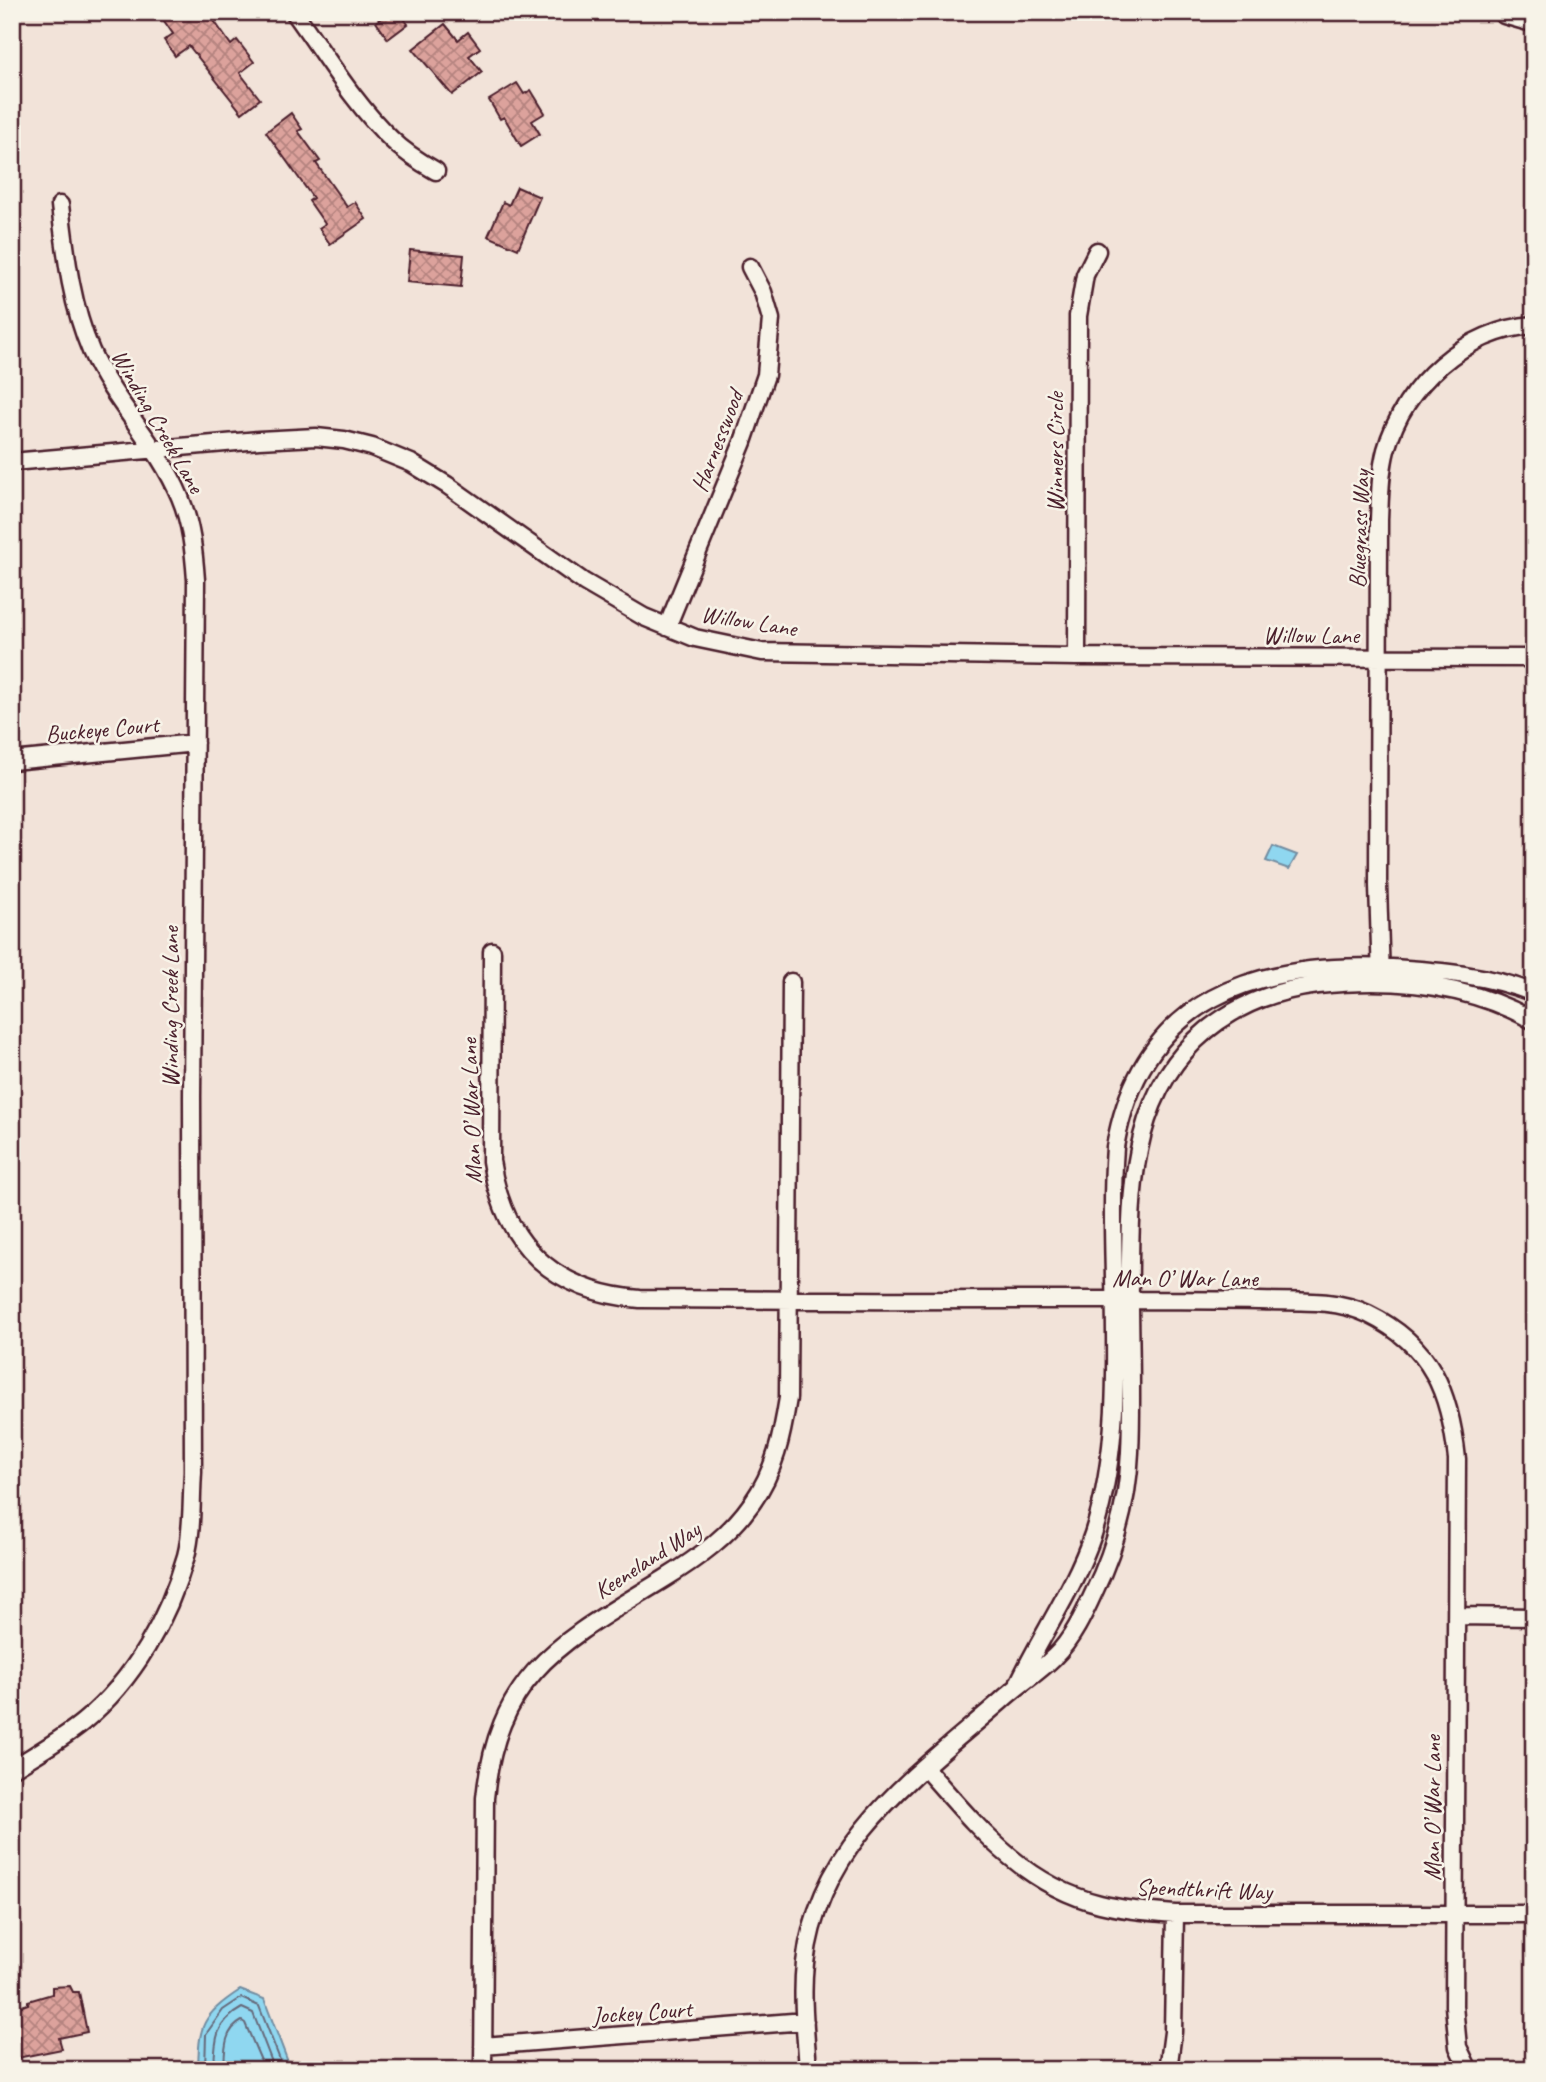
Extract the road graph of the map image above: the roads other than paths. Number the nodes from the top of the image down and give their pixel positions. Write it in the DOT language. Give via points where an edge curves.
graph roads {
  1 [pos="294,12"];
  2 [pos="1506,12"];
  3 [pos="1534,20"];
  4 [pos="436,171"];
  5 [pos="60,205"];
  6 [pos="1097,251"];
  7 [pos="750,267"];
  8 [pos="1534,325"];
  9 [pos="153,449"];
  10 [pos="12,462"];
  11 [pos="667,627"];
  12 [pos="1077,657"];
  13 [pos="1379,657"];
  14 [pos="1534,658"];
  15 [pos="195,743"];
  16 [pos="12,761"];
  17 [pos="492,951"];
  18 [pos="1381,976"];
  19 [pos="791,982"];
  20 [pos="1534,993"];
  21 [pos="1534,1021"];
  22 [pos="789,1300"];
  23 [pos="1122,1300"];
  24 [pos="1456,1616"];
  25 [pos="1534,1617"];
  26 [pos="1016,1687"];
  27 [pos="925,1768"];
  28 [pos="12,1769"];
  29 [pos="1175,1914"];
  30 [pos="1534,1914"];
  31 [pos="1454,1915"];
  32 [pos="805,2021"];
  33 [pos="482,2046"];
  34 [pos="483,2070"];
  35 [pos="808,2070"];
  36 [pos="1168,2070"];
  37 [pos="1469,2070"];
  1 -- 4 [label="street" via="390,139"];
  2 -- 3 [label="main road"];
  5 -- 9 [label="street, Winding Creek Lane" via="77,315 92,354"];
  6 -- 12 [label="street, Winners Circle" via="1085,275 1078,316"];
  7 -- 11 [label="street, Harnesswood" via="771,319 766,375"];
  8 -- 13 [label="street, Bluegrass Way" via="1484,337 1459,351 1418,388 1396,424 1381,478"];
  9 -- 10 [label="street, Willow Lane"];
  9 -- 11 [label="street, Willow Lane" via="316,438 385,451 447,485 608,597"];
  9 -- 15 [label="street, Winding Creek Lane" via="180,497 194,552"];
  11 -- 12 [label="street, Willow Lane" via="762,652"];
  12 -- 13 [label="street, Willow Lane"];
  13 -- 14 [label="street, Willow Lane"];
  13 -- 18 [label="street, Bluegrass Way"];
  15 -- 16 [label="street, Buckeye Court"];
  15 -- 28 [label="street, Winding Creek Lane" via="194,1377 186,1556 161,1621 141,1658 114,1692 84,1721"];
  17 -- 22 [label="street, Man O’ War Lane" via="491,1161 495,1188 519,1239 561,1276 612,1297"];
  18 -- 20 [label="street" via="1440,970"];
  18 -- 21 [label="street" via="1470,993"];
  18 -- 23 [label="street" via="1266,996 1217,1022 1177,1060 1161,1083 1141,1135"];
  18 -- 23 [label="street" via="1324,968 1272,975 1233,987 1186,1016 1157,1046 1129,1094 1115,1147"];
  19 -- 22 [label="street, Keeneland Way"];
  22 -- 23 [label="street, Man O’ War Lane"];
  22 -- 33 [label="street, Keeneland Way" via="788,1398 781,1440 753,1503 694,1561 575,1633 554,1651 534,1671 504,1717 494,1743 485,1798"];
  23 -- 24 [label="street, Man O’ War Lane" via="1326,1302 1366,1313 1412,1345 1438,1378 1454,1432"];
  23 -- 26 [label="street" via="1108,1466 1100,1507 1078,1573"];
  23 -- 26 [label="street" via="1130,1455 1115,1537 1101,1577 1069,1639 1056,1656"];
  24 -- 25 [label="street"];
  24 -- 31 [label="street, Man O’ War Lane"];
  26 -- 27 [label="street"];
  27 -- 29 [label="street, Spendthrift Way" via="991,1843 1046,1884 1097,1904"];
  27 -- 32 [label="street" via="872,1816 832,1874 808,1939"];
  29 -- 31 [label="street, Spendthrift Way"];
  29 -- 36 [label="street"];
  30 -- 31 [label="street, Spendthrift Way"];
  31 -- 37 [label="street, Man O’ War Lane" via="1456,2034"];
  32 -- 33 [label="street, Jockey Court"];
  32 -- 35 [label="street"];
  33 -- 34 [label="street, Keeneland Way"];
}
